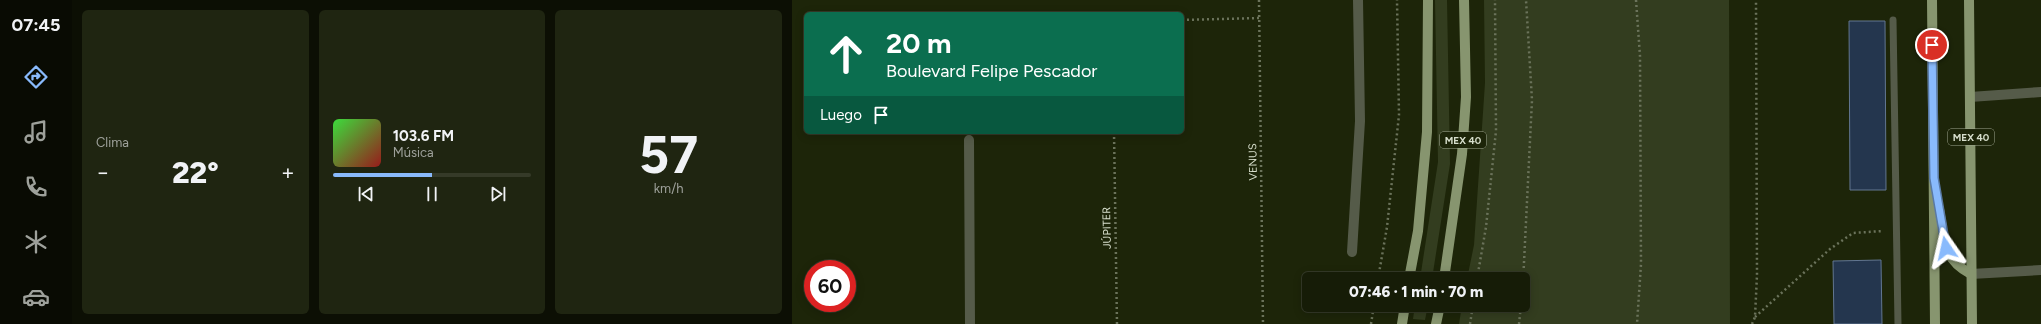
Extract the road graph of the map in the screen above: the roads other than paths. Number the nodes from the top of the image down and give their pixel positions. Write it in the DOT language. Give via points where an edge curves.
graph roads {
  1 [pos="1358,0"];
  2 [pos="1428,0"];
  3 [pos="1464,0"];
  4 [pos="1932,0"];
  5 [pos="1969,0"];
  6 [pos="1893,20"];
  7 [pos="2041,92"];
  8 [pos="1970,97"];
  9 [pos="969,140"];
  10 [pos="1934,178"];
  11 [pos="1352,252"];
  12 [pos="2041,270"];
  13 [pos="1411,272"];
  14 [pos="1445,272"];
  15 [pos="1972,274"];
  16 [pos="1404,312"];
  17 [pos="1439,312"];
  18 [pos="970,324"];
  19 [pos="1402,324"];
  20 [pos="1436,324"];
  21 [pos="1898,324"];
  22 [pos="1935,324"];
  23 [pos="1972,324"];
  1 -- 11 [label="street" via="1360,121"];
  2 -- 13 [label="main road" via="1427,140"];
  3 -- 14 [label="main road, MEX 40" via="1466,97 1462,154"];
  4 -- 10 [label="main road, MEX 40"];
  5 -- 8 [label="main road, MEX 40"];
  6 -- 21 [label="lane"];
  7 -- 8 [label="street"];
  8 -- 15 [label="main road, MEX 40"];
  9 -- 18 [label="street"];
  10 -- 15 [label="main road" via="1946,248 1952,261 1959,268"];
  10 -- 22 [label="main road, MEX 40"];
  12 -- 15 [label="street"];
  15 -- 23 [label="main road, MEX 40"];
  16 -- 19 [label="main road"];
  17 -- 20 [label="main road"];
}
